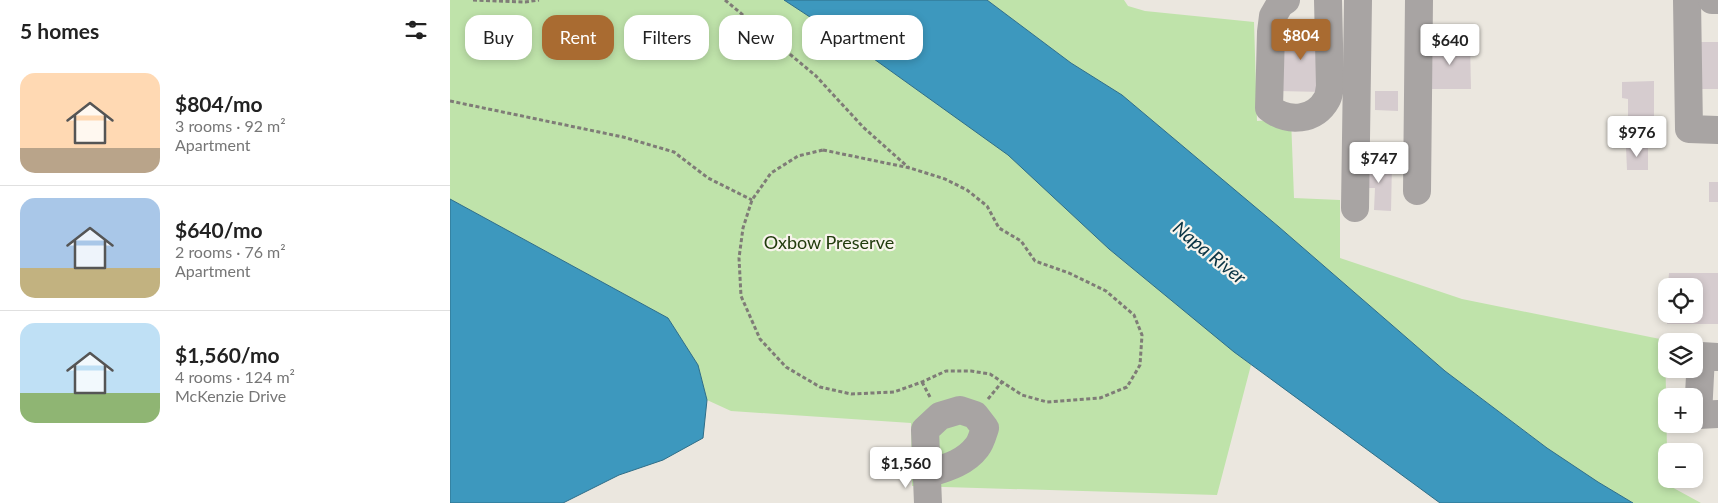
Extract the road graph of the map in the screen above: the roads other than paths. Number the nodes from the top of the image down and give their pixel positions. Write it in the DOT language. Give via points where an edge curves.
graph roads {
  1 [pos="1286,0"];
  2 [pos="1328,0"];
  3 [pos="1358,0"];
  4 [pos="1420,0"];
  5 [pos="1686,0"];
  6 [pos="1712,0"];
  7 [pos="1718,0"];
  8 [pos="1718,130"];
  9 [pos="1417,191"];
  10 [pos="1355,208"];
  11 [pos="1718,356"];
  12 [pos="1718,414"];
  13 [pos="927,474"];
  14 [pos="928,503"];
  1 -- 2 [label="street" via="1273,16 1269,108 1291,118 1306,117 1327,99 1330,87"];
  3 -- 10 [label="street"];
  4 -- 9 [label="street"];
  5 -- 8 [label="street" via="1689,129"];
  6 -- 7 [label="street"];
  11 -- 12 [label="street" via="1701,356 1698,415"];
  13 -- 14 [label="street"];
}
